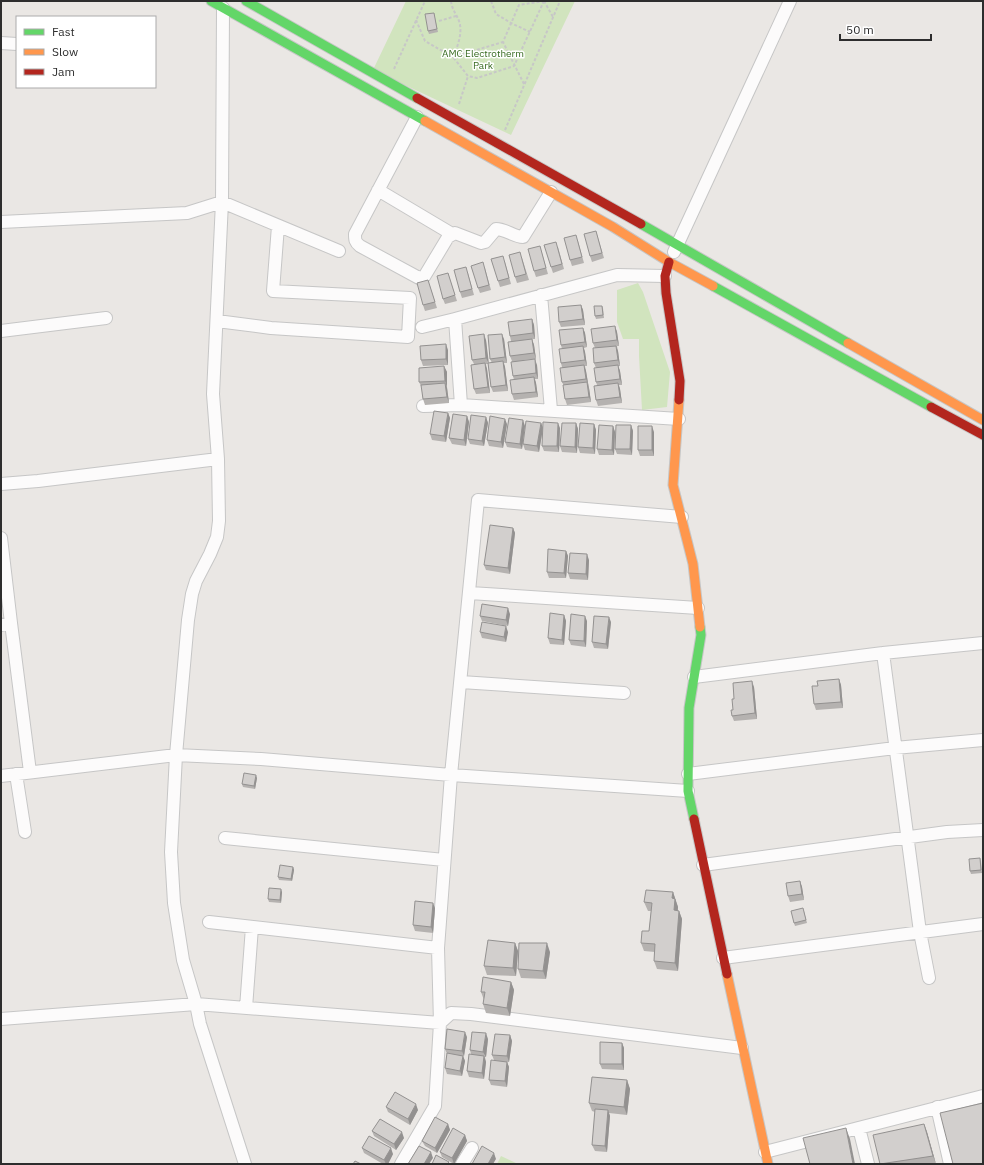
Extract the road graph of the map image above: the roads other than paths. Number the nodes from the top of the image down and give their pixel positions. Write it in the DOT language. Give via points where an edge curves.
graph roads {
  1 [pos="212,1"];
  2 [pos="246,1"];
  3 [pos="790,1"];
  4 [pos="224,4"];
  5 [pos="1,44"];
  6 [pos="16,44"];
  7 [pos="417,117"];
  8 [pos="378,190"];
  9 [pos="551,192"];
  10 [pos="222,202"];
  11 [pos="1,222"];
  12 [pos="278,226"];
  13 [pos="452,234"];
  14 [pos="677,245"];
  15 [pos="339,251"];
  16 [pos="669,262"];
  17 [pos="665,276"];
  18 [pos="541,295"];
  19 [pos="106,318"];
  20 [pos="455,319"];
  21 [pos="217,321"];
  22 [pos="422,327"];
  23 [pos="1,331"];
  24 [pos="461,405"];
  25 [pos="423,406"];
  26 [pos="551,410"];
  27 [pos="679,418"];
  28 [pos="983,420"];
  29 [pos="983,435"];
  30 [pos="218,460"];
  31 [pos="1,484"];
  32 [pos="682,517"];
  33 [pos="1,538"];
  34 [pos="470,593"];
  35 [pos="698,608"];
  36 [pos="6,624"];
  37 [pos="983,643"];
  38 [pos="883,653"];
  39 [pos="694,677"];
  40 [pos="461,682"];
  41 [pos="624,693"];
  42 [pos="983,740"];
  43 [pos="895,748"];
  44 [pos="176,755"];
  45 [pos="30,772"];
  46 [pos="16,774"];
  47 [pos="688,774"];
  48 [pos="451,775"];
  49 [pos="1,776"];
  50 [pos="688,790"];
  51 [pos="983,830"];
  52 [pos="25,832"];
  53 [pos="224,838"];
  54 [pos="908,838"];
  55 [pos="444,860"];
  56 [pos="703,865"];
  57 [pos="209,922"];
  58 [pos="983,924"];
  59 [pos="252,927"];
  60 [pos="920,932"];
  61 [pos="438,948"];
  62 [pos="723,958"];
  63 [pos="929,978"];
  64 [pos="196,1004"];
  65 [pos="246,1008"];
  66 [pos="1,1019"];
  67 [pos="440,1023"];
  68 [pos="742,1048"];
  69 [pos="983,1096"];
  70 [pos="937,1107"];
  71 [pos="860,1128"];
  72 [pos="472,1148"];
  73 [pos="767,1158"];
  74 [pos="245,1164"];
  75 [pos="401,1164"];
  76 [pos="462,1164"];
  77 [pos="868,1164"];
  78 [pos="950,1164"];
  1 -- 4 [label="street"];
  2 -- 14 [label="street"];
  3 -- 14 [label="street"];
  4 -- 7 [label="street"];
  4 -- 10 [label="street"];
  5 -- 6 [label="street"];
  7 -- 8 [label="street"];
  7 -- 9 [label="street"];
  8 -- 13 [label="street"];
  8 -- 13 [label="street" via="355,234 356,243 360,246 419,278 427,274"];
  9 -- 13 [label="street" via="523,237 496,229 481,243 456,233"];
  9 -- 16 [label="street"];
  10 -- 11 [label="street" via="187,213"];
  10 -- 12 [label="street"];
  10 -- 21 [label="street"];
  12 -- 15 [label="street"];
  12 -- 21 [label="street" via="273,291 410,298 408,337 270,328"];
  14 -- 16 [label="street"];
  14 -- 28 [label="street"];
  16 -- 17 [label="street"];
  16 -- 29 [label="street"];
  17 -- 18 [label="street" via="617,275"];
  17 -- 27 [label="street" via="680,381"];
  18 -- 20 [label="street"];
  18 -- 26 [label="street"];
  19 -- 23 [label="street"];
  20 -- 22 [label="street"];
  20 -- 24 [label="street"];
  21 -- 30 [label="street" via="213,394"];
  24 -- 25 [label="street"];
  24 -- 26 [label="street"];
  26 -- 27 [label="street"];
  27 -- 32 [label="street" via="673,485"];
  30 -- 31 [label="street"];
  30 -- 44 [label="street" via="217,537 192,594"];
  32 -- 34 [label="street" via="478,500"];
  32 -- 35 [label="street" via="693,564"];
  33 -- 36 [label="street"];
  34 -- 35 [label="street"];
  34 -- 40 [label="street"];
  35 -- 39 [label="street" via="701,635"];
  36 -- 45 [label="street"];
  37 -- 38 [label="street"];
  38 -- 39 [label="street"];
  38 -- 43 [label="street"];
  39 -- 47 [label="street" via="689,708"];
  40 -- 41 [label="street"];
  40 -- 48 [label="street"];
  42 -- 43 [label="street"];
  43 -- 47 [label="street"];
  43 -- 54 [label="street"];
  44 -- 45 [label="street"];
  44 -- 48 [label="street" via="261,759"];
  44 -- 64 [label="street" via="171,852 174,903 183,960"];
  45 -- 46 [label="street"];
  46 -- 49 [label="street"];
  46 -- 52 [label="street"];
  47 -- 50 [label="street"];
  48 -- 50 [label="street"];
  48 -- 55 [label="street"];
  50 -- 56 [label="street"];
  51 -- 54 [label="street"];
  53 -- 55 [label="street"];
  54 -- 56 [label="street"];
  54 -- 60 [label="street"];
  55 -- 61 [label="street"];
  56 -- 62 [label="street"];
  57 -- 59 [label="street"];
  58 -- 60 [label="street"];
  59 -- 61 [label="street"];
  59 -- 65 [label="street"];
  60 -- 62 [label="street"];
  60 -- 63 [label="street"];
  61 -- 67 [label="street"];
  62 -- 68 [label="street"];
  64 -- 65 [label="street"];
  64 -- 66 [label="street"];
  64 -- 74 [label="street" via="200,1024"];
  65 -- 67 [label="street"];
  67 -- 68 [label="street" via="450,1013 471,1014"];
  67 -- 75 [label="street" via="434,1106"];
  68 -- 73 [label="street"];
  69 -- 70 [label="street"];
  70 -- 71 [label="street"];
  70 -- 78 [label="street"];
  71 -- 73 [label="street"];
  71 -- 77 [label="street"];
  72 -- 76 [label="street"];
}
